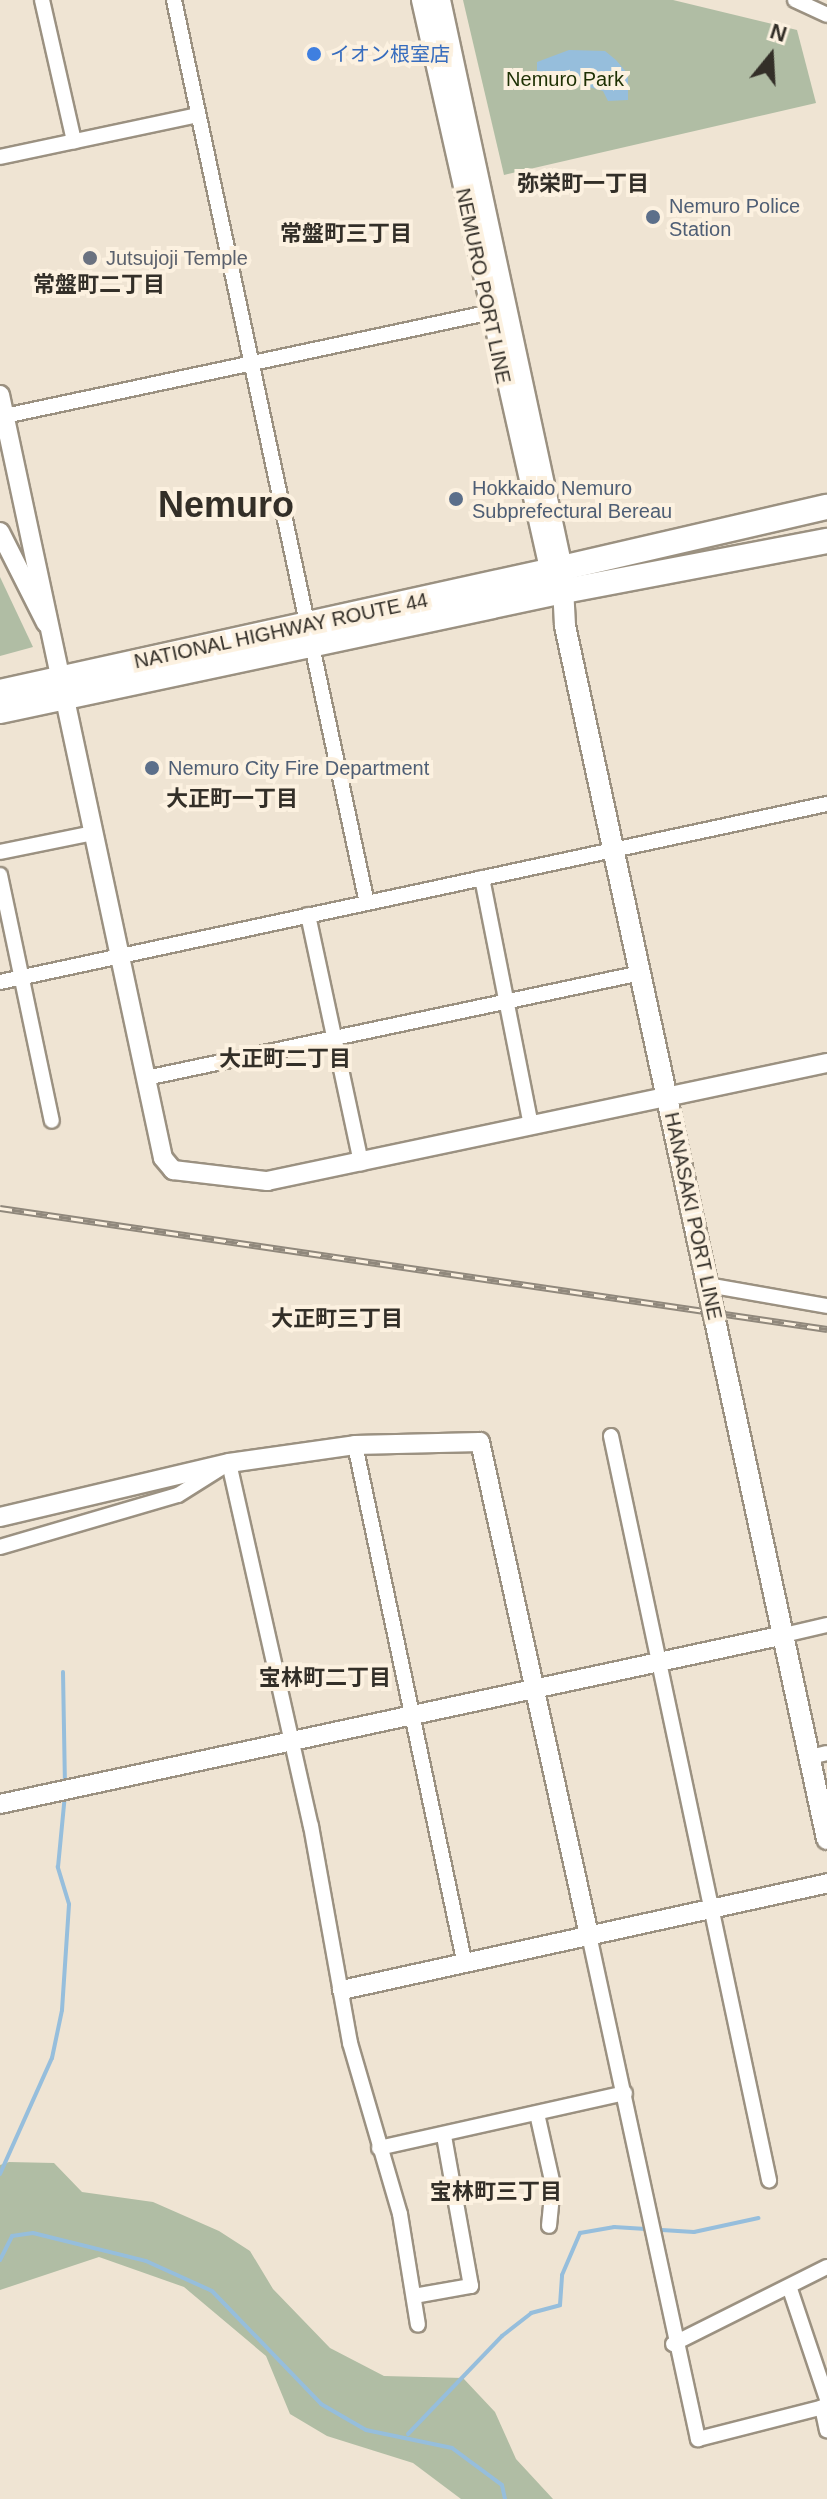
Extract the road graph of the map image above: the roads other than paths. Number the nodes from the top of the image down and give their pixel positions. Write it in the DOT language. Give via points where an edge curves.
graph roads {
  1 [pos="42,0"];
  2 [pos="174,0"];
  3 [pos="422,0"];
  4 [pos="440,0"];
  5 [pos="795,0"];
  6 [pos="827,15"];
  7 [pos="198,115"];
  8 [pos="74,141"];
  9 [pos="0,157"];
  10 [pos="497,310"];
  11 [pos="250,365"];
  12 [pos="0,395"];
  13 [pos="3,416"];
  14 [pos="827,507"];
  15 [pos="0,532"];
  16 [pos="827,541"];
  17 [pos="556,577"];
  18 [pos="309,635"];
  19 [pos="58,647"];
  20 [pos="66,686"];
  21 [pos="0,692"];
  22 [pos="0,711"];
  23 [pos="827,804"];
  24 [pos="93,833"];
  25 [pos="614,850"];
  26 [pos="0,852"];
  27 [pos="0,875"];
  28 [pos="482,878"];
  29 [pos="367,903"];
  30 [pos="308,915"];
  31 [pos="120,955"];
  32 [pos="641,973"];
  33 [pos="22,977"];
  34 [pos="0,982"];
  35 [pos="503,1000"];
  36 [pos="334,1038"];
  37 [pos="827,1063"];
  38 [pos="146,1078"];
  39 [pos="668,1096"];
  40 [pos="52,1121"];
  41 [pos="531,1126"];
  42 [pos="361,1163"];
  43 [pos="708,1285"];
  44 [pos="827,1306"];
  45 [pos="611,1436"];
  46 [pos="355,1445"];
  47 [pos="229,1463"];
  48 [pos="0,1517"];
  49 [pos="0,1547"];
  50 [pos="827,1625"];
  51 [pos="784,1635"];
  52 [pos="659,1661"];
  53 [pos="538,1687"];
  54 [pos="414,1713"];
  55 [pos="291,1744"];
  56 [pos="818,1755"];
  57 [pos="0,1804"];
  58 [pos="827,1839"];
  59 [pos="827,1883"];
  60 [pos="715,1908"];
  61 [pos="589,1935"];
  62 [pos="464,1960"];
  63 [pos="342,1990"];
  64 [pos="625,2093"];
  65 [pos="538,2118"];
  66 [pos="444,2136"];
  67 [pos="379,2148"];
  68 [pos="769,2180"];
  69 [pos="549,2226"];
  70 [pos="827,2267"];
  71 [pos="790,2289"];
  72 [pos="414,2296"];
  73 [pos="418,2325"];
  74 [pos="673,2344"];
  75 [pos="825,2404"];
  76 [pos="827,2430"];
  1 -- 8 [label="street"];
  2 -- 7 [label="street"];
  3 -- 10 [label="main road, NEMURO PORT LINE"];
  4 -- 10 [label="main road, NEMURO PORT LINE"];
  5 -- 6 [label="street"];
  7 -- 8 [label="street"];
  7 -- 11 [label="street"];
  8 -- 9 [label="street"];
  10 -- 11 [label="street"];
  10 -- 17 [label="main road, NEMURO PORT LINE"];
  11 -- 13 [label="street"];
  11 -- 18 [label="street"];
  12 -- 13 [label="street"];
  13 -- 19 [label="street"];
  14 -- 17 [label="main road"];
  15 -- 19 [label="street"];
  16 -- 17 [label="main road"];
  17 -- 18 [label="main road, NATIONAL HIGHWAY ROUTE 44"];
  17 -- 25 [label="main road, HANASAKI PORT LINE"];
  18 -- 20 [label="main road, NATIONAL HIGHWAY ROUTE 44"];
  18 -- 29 [label="street"];
  19 -- 20 [label="street"];
  20 -- 21 [label="main road, NATIONAL HIGHWAY ROUTE 44"];
  20 -- 22 [label="main road, NATIONAL HIGHWAY ROUTE 44"];
  20 -- 24 [label="street"];
  23 -- 25 [label="street"];
  24 -- 26 [label="street"];
  24 -- 31 [label="street"];
  25 -- 28 [label="street"];
  25 -- 32 [label="main road, HANASAKI PORT LINE"];
  27 -- 33 [label="street"];
  28 -- 29 [label="street"];
  28 -- 35 [label="street"];
  29 -- 30 [label="street"];
  30 -- 31 [label="street"];
  30 -- 36 [label="street"];
  31 -- 33 [label="street"];
  31 -- 38 [label="street"];
  32 -- 35 [label="street"];
  32 -- 39 [label="main road, HANASAKI PORT LINE"];
  33 -- 34 [label="street"];
  33 -- 40 [label="street"];
  35 -- 36 [label="street"];
  35 -- 41 [label="street"];
  36 -- 38 [label="street"];
  36 -- 42 [label="street"];
  37 -- 39 [label="street"];
  38 -- 42 [label="street" via="163,1158 173,1170 249,1182"];
  39 -- 41 [label="street"];
  39 -- 43 [label="main road, HANASAKI PORT LINE"];
  41 -- 42 [label="street"];
  43 -- 44 [label="street"];
  43 -- 51 [label="main road, HANASAKI PORT LINE"];
  45 -- 52 [label="street"];
  46 -- 47 [label="street"];
  46 -- 53 [label="street" via="480,1442"];
  46 -- 54 [label="street"];
  47 -- 48 [label="street"];
  47 -- 49 [label="street" via="178,1495"];
  47 -- 55 [label="street"];
  50 -- 51 [label="street"];
  51 -- 52 [label="street"];
  51 -- 56 [label="main road, HANASAKI PORT LINE"];
  52 -- 53 [label="street"];
  52 -- 60 [label="street"];
  53 -- 54 [label="street"];
  53 -- 61 [label="street"];
  54 -- 55 [label="street"];
  54 -- 62 [label="street"];
  55 -- 57 [label="street"];
  55 -- 63 [label="street"];
  56 -- 58 [label="main road, HANASAKI PORT LINE"];
  59 -- 60 [label="street"];
  60 -- 61 [label="street"];
  60 -- 68 [label="street"];
  61 -- 62 [label="street"];
  61 -- 64 [label="street"];
  62 -- 63 [label="street"];
  63 -- 67 [label="street"];
  64 -- 65 [label="street"];
  64 -- 74 [label="street"];
  65 -- 66 [label="street"];
  65 -- 69 [label="street" via="553,2185"];
  66 -- 67 [label="street"];
  66 -- 72 [label="street" via="471,2286"];
  67 -- 72 [label="street"];
  70 -- 71 [label="street"];
  71 -- 74 [label="street"];
  71 -- 75 [label="street"];
  72 -- 73 [label="street"];
  74 -- 75 [label="street" via="698,2439"];
  75 -- 76 [label="street"];
}
